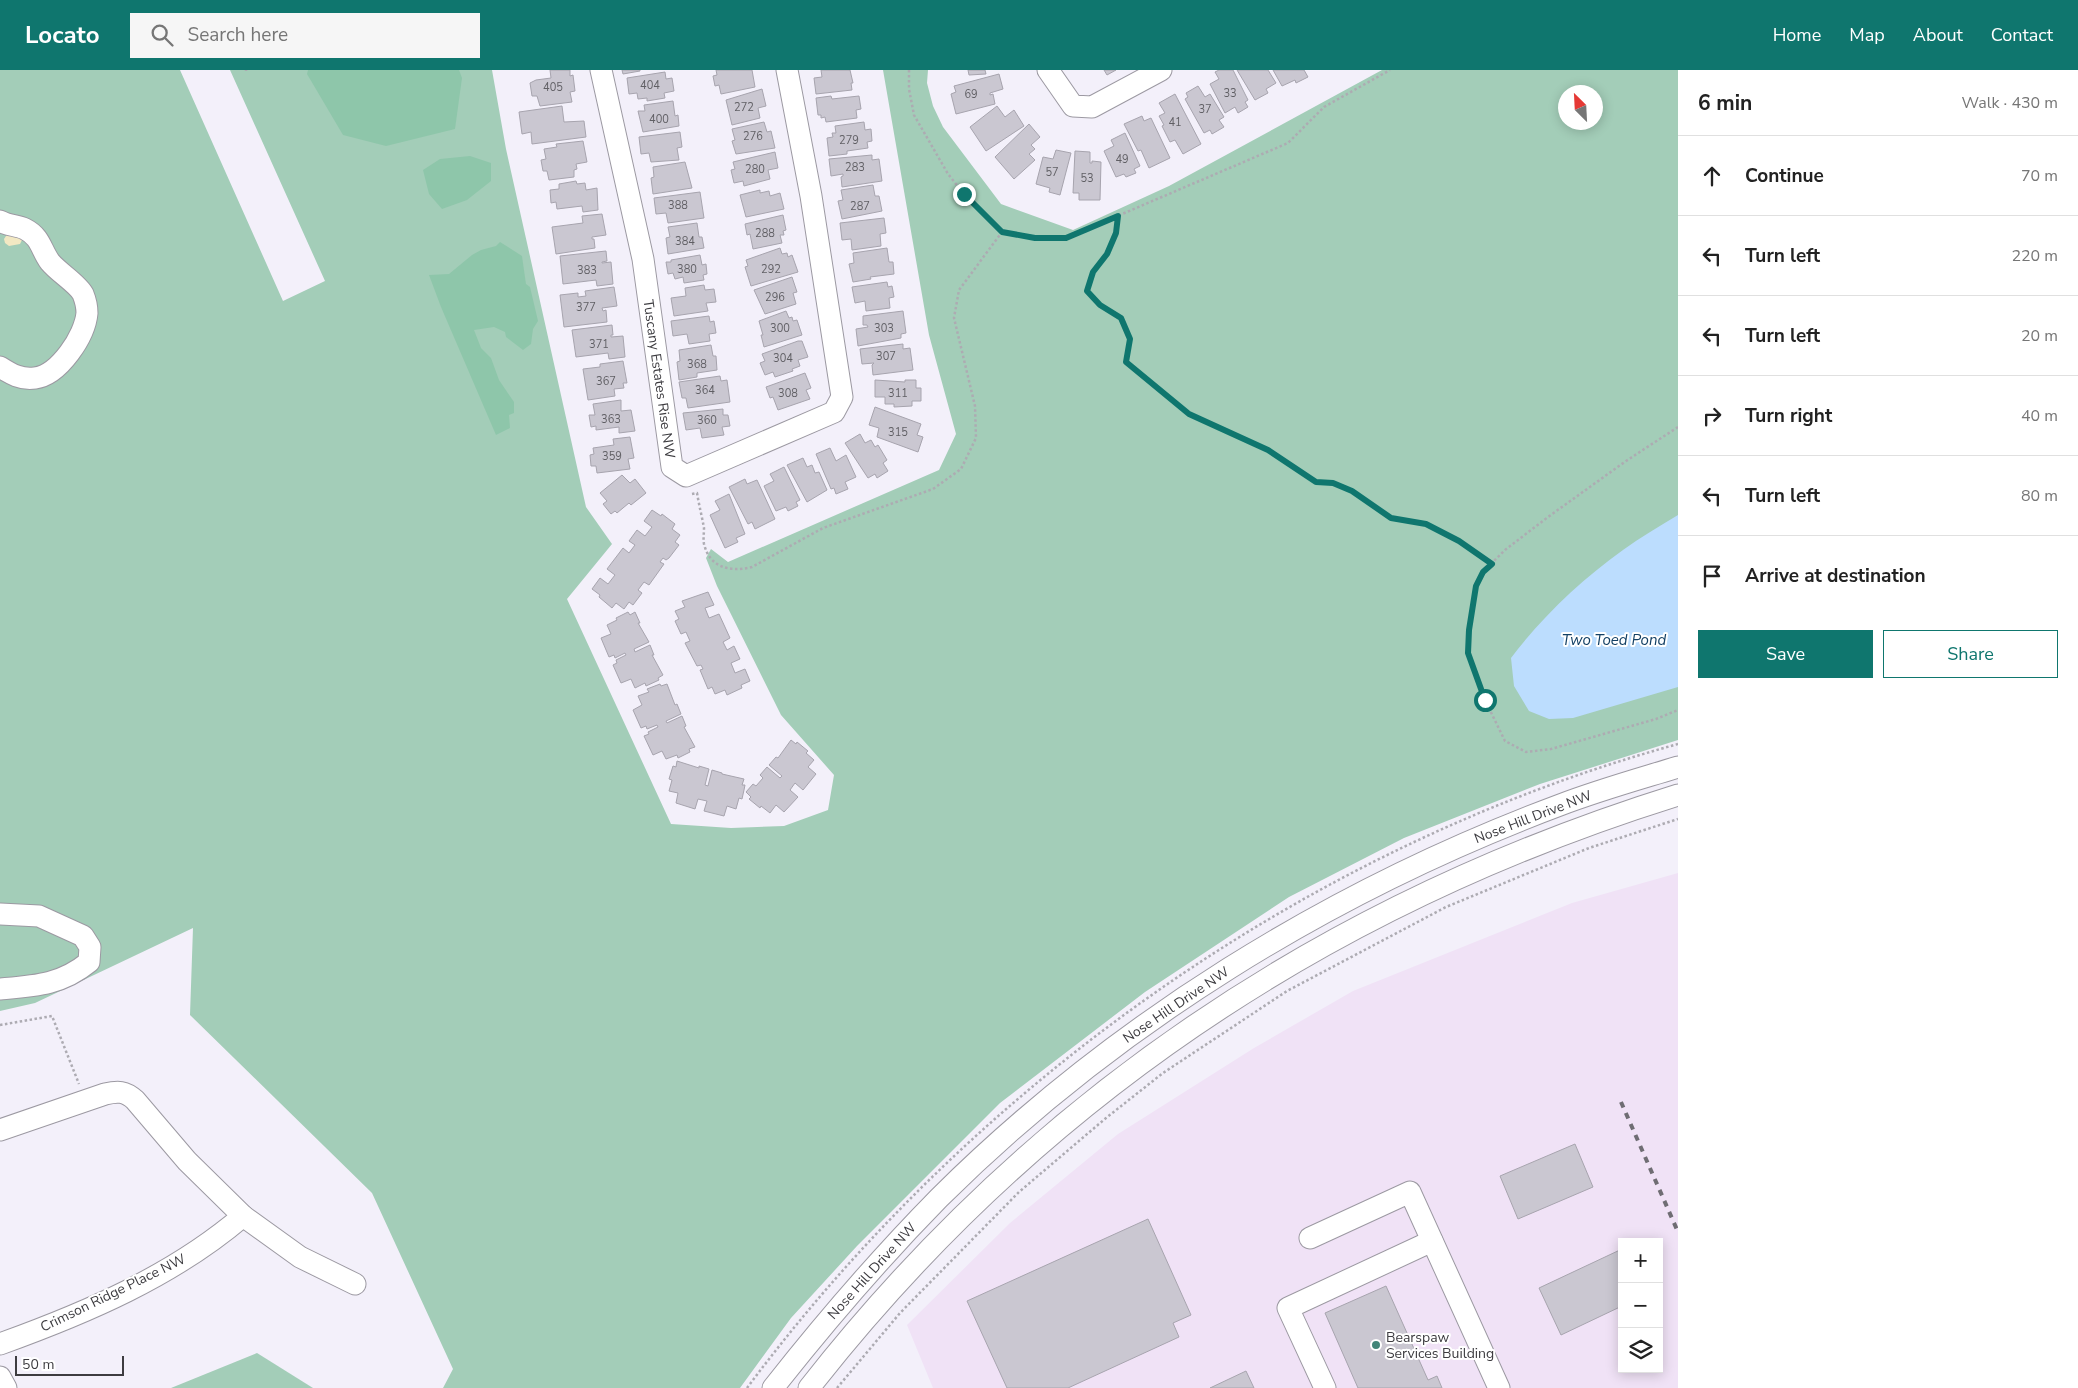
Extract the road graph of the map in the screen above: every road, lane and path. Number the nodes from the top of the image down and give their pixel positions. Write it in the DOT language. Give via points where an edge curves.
graph roads {
  1 [pos="602,70"];
  2 [pos="788,70"];
  3 [pos="909,70"];
  4 [pos="1048,70"];
  5 [pos="1161,70"];
  6 [pos="1390,70"];
  7 [pos="1118,216"];
  8 [pos="0,221"];
  9 [pos="1002,232"];
  10 [pos="0,366"];
  11 [pos="1678,427"];
  12 [pos="688,494"];
  13 [pos="1492,564"];
  14 [pos="1678,710"];
  15 [pos="1678,767"];
  16 [pos="1678,795"];
  17 [pos="1678,819"];
  18 [pos="0,914"];
  19 [pos="0,989"];
  20 [pos="0,1025"];
  21 [pos="86,1102"];
  22 [pos="0,1130"];
  23 [pos="243,1216"];
  24 [pos="1310,1238"];
  25 [pos="1432,1241"];
  26 [pos="355,1284"];
  27 [pos="0,1344"];
  28 [pos="0,1377"];
  29 [pos="6,1388"];
  30 [pos="773,1388"];
  31 [pos="809,1388"];
  32 [pos="837,1388"];
  33 [pos="1325,1388"];
  34 [pos="1499,1388"];
  1 -- 2 [label="street, Tuscany Estates Rise NW" via="643,259 672,467 686,476 834,412 842,397"];
  3 -- 9 [label="path" via="914,115 927,139 964,194"];
  4 -- 5 [label="street" via="1073,106 1092,107"];
  6 -- 7 [label="path" via="1324,107 1288,143"];
  7 -- 9 [label="path" via="1066,238 1035,238"];
  7 -- 13 [label="path" via="1116,233 1107,254 1093,272 1087,291 1100,305 1121,318 1130,339 1126,362 1189,414 1268,450 1316,482 1333,483 1352,491 1391,518 1426,524 1459,541"];
  8 -- 10 [label="street" via="25,229 39,240 50,261 82,292 87,312 80,335 51,374 35,378 16,377"];
  9 -- 12 [label="path" via="959,290 954,318 974,406 976,438 961,469 933,489 824,528 752,567 740,570 729,570 719,565 709,554 704,544 697,493"];
  11 -- 13 [label="path" via="1548,517"];
  13 -- 14 [label="path" via="1483,572 1476,586 1468,653 1485,700 1505,741 1526,752 1551,749"];
  15 -- 30 [label="street, Nose Hill Drive NW" via="1562,804 1422,864 1287,933 1162,1014 1047,1101 940,1198 850,1295"];
  16 -- 31 [label="street, Nose Hill Drive NW" via="1623,812 1456,878 1317,949 1195,1025 1128,1073 997,1181 887,1294"];
  17 -- 32 [label="path" via="1589,848 1446,907 1287,991 1163,1073 1019,1192 900,1313"];
  18 -- 19 [label="street" via="39,916 83,936 90,947 89,962 75,973 42,986"];
  20 -- 21 [label="path" via="52,1016"];
  21 -- 22 [label="street"];
  21 -- 23 [label="street" via="116,1092 131,1096 188,1161"];
  23 -- 26 [label="street" via="300,1257"];
  23 -- 27 [label="street, Crimson Ridge Place NW" via="204,1247 153,1277 67,1318"];
  24 -- 25 [label="street" via="1410,1192"];
  25 -- 33 [label="street" via="1288,1308"];
  25 -- 34 [label="street"];
  28 -- 29 [label="street"];
}
